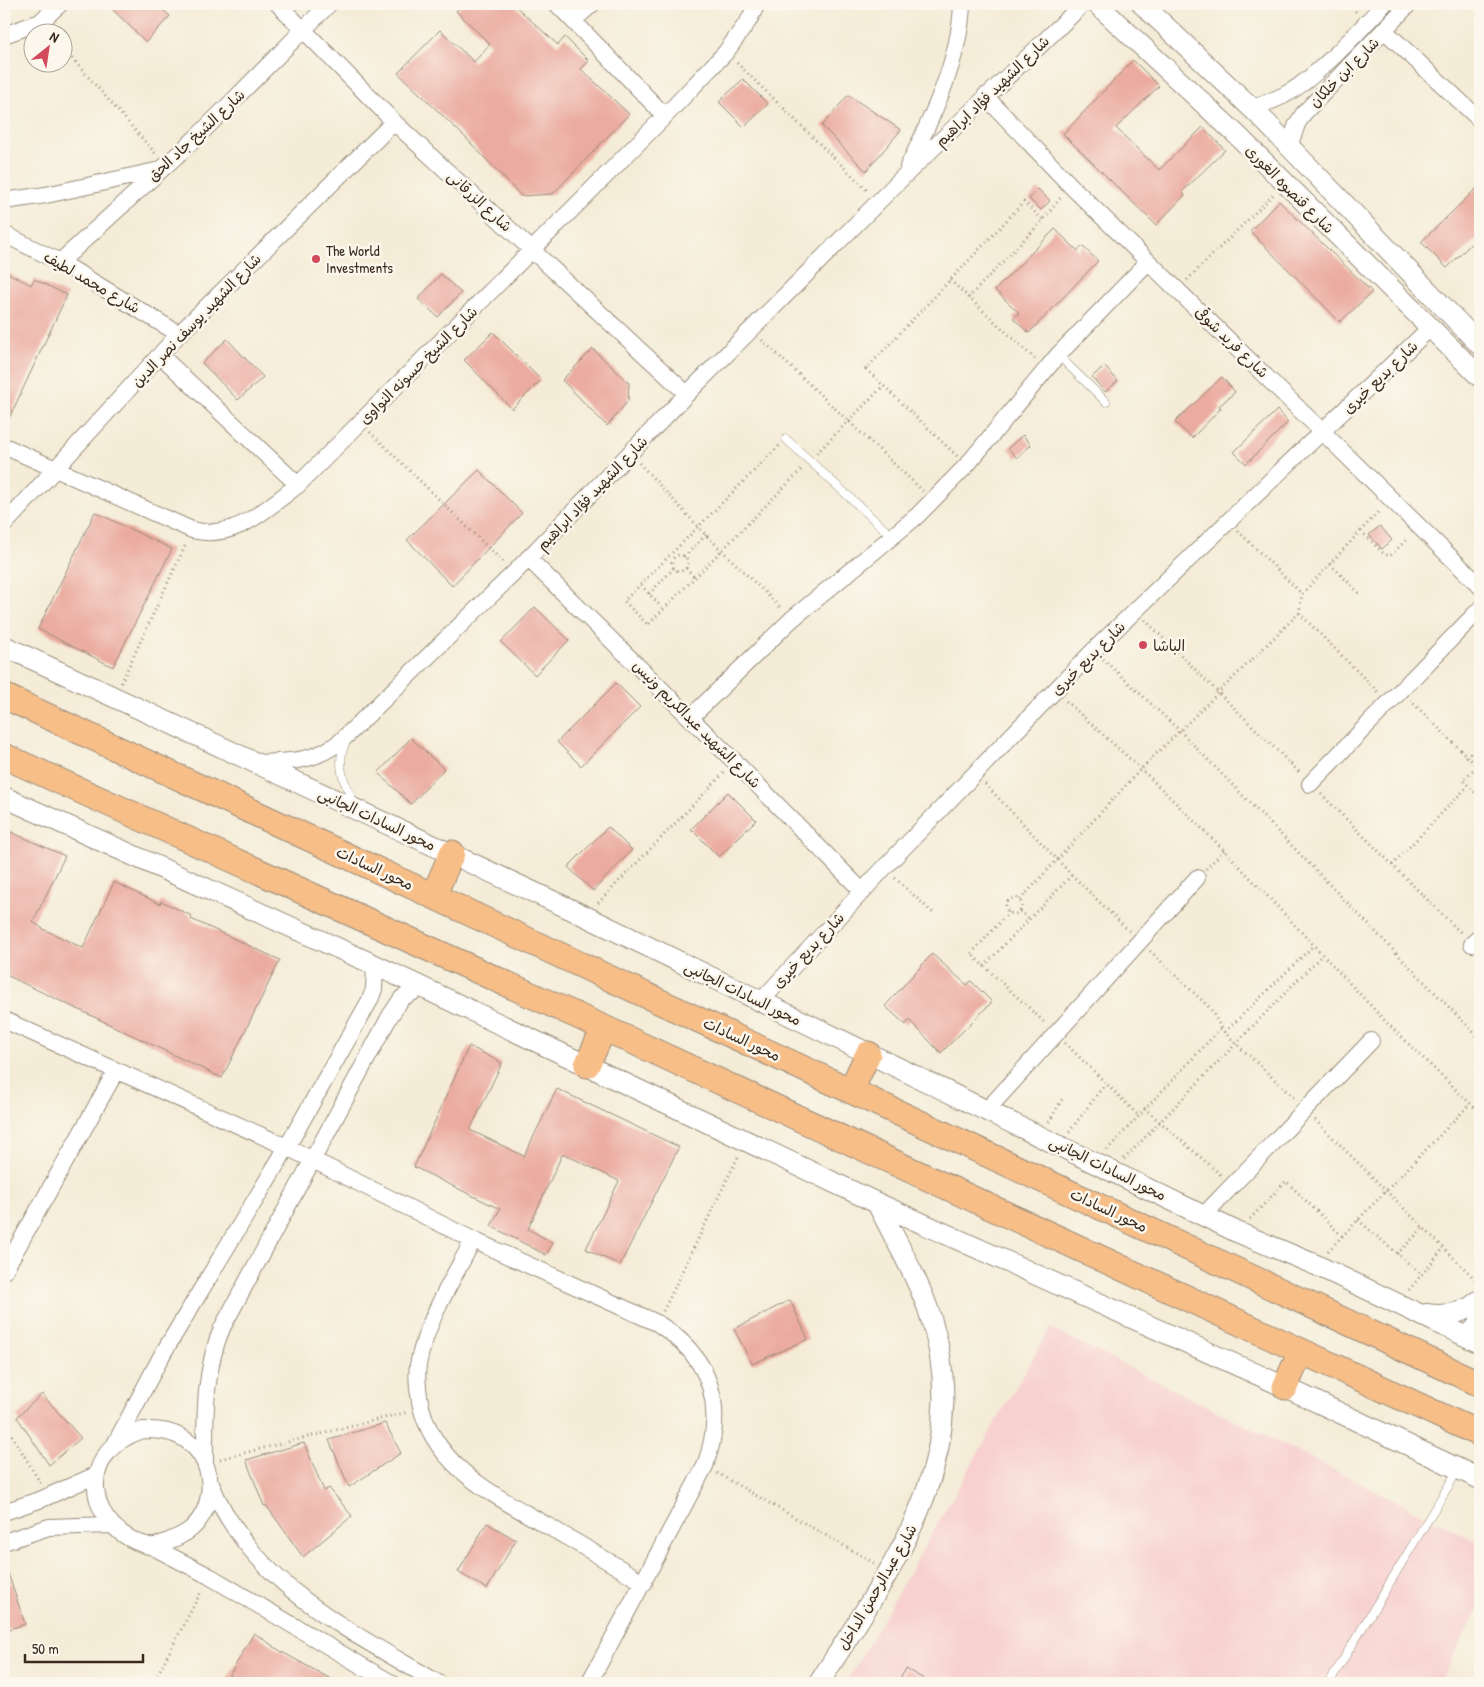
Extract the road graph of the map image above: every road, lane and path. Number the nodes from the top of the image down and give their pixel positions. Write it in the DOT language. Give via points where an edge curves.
graph roads {
  1 [pos="60,4"];
  2 [pos="278,4"];
  3 [pos="329,4"];
  4 [pos="557,4"];
  5 [pos="592,4"];
  6 [pos="757,4"];
  7 [pos="962,4"];
  8 [pos="1083,4"];
  9 [pos="1097,4"];
  10 [pos="1142,4"];
  11 [pos="1384,4"];
  12 [pos="1408,4"];
  13 [pos="574,20"];
  14 [pos="304,29"];
  15 [pos="1385,30"];
  16 [pos="4,35"];
  17 [pos="1347,42"];
  18 [pos="726,52"];
  19 [pos="1361,56"];
  20 [pos="72,59"];
  21 [pos="986,96"];
  22 [pos="1252,108"];
  23 [pos="665,116"];
  24 [pos="1480,120"];
  25 [pos="394,122"];
  26 [pos="1289,147"];
  27 [pos="163,168"];
  28 [pos="902,178"];
  29 [pos="1285,184"];
  30 [pos="1071,186"];
  31 [pos="4,201"];
  32 [pos="879,201"];
  33 [pos="1043,220"];
  34 [pos="4,234"];
  35 [pos="532,250"];
  36 [pos="60,262"];
  37 [pos="1148,262"];
  38 [pos="950,280"];
  39 [pos="1423,286"];
  40 [pos="1177,289"];
  41 [pos="968,298"];
  42 [pos="1405,303"];
  43 [pos="1430,328"];
  44 [pos="752,330"];
  45 [pos="179,334"];
  46 [pos="1480,345"];
  47 [pos="160,355"];
  48 [pos="1058,355"];
  49 [pos="1476,363"];
  50 [pos="1046,368"];
  51 [pos="883,386"];
  52 [pos="687,394"];
  53 [pos="1106,402"];
  54 [pos="361,422"];
  55 [pos="848,423"];
  56 [pos="1324,432"];
  57 [pos="786,438"];
  58 [pos="4,446"];
  59 [pos="630,454"];
  60 [pos="810,461"];
  61 [pos="967,465"];
  62 [pos="55,470"];
  63 [pos="298,485"];
  64 [pos="1391,498"];
  65 [pos="933,500"];
  66 [pos="1229,521"];
  67 [pos="4,524"];
  68 [pos="1420,526"];
  69 [pos="698,527"];
  70 [pos="192,530"];
  71 [pos="1361,531"];
  72 [pos="706,535"];
  73 [pos="894,538"];
  74 [pos="721,550"];
  75 [pos="673,556"];
  76 [pos="684,557"];
  77 [pos="528,558"];
  78 [pos="1330,564"];
  79 [pos="674,568"];
  80 [pos="686,568"];
  81 [pos="514,573"];
  82 [pos="694,577"];
  83 [pos="641,585"];
  84 [pos="1480,586"];
  85 [pos="1359,593"];
  86 [pos="649,594"];
  87 [pos="1302,594"];
  88 [pos="663,609"];
  89 [pos="1480,609"];
  90 [pos="1299,613"];
  91 [pos="792,619"];
  92 [pos="4,646"];
  93 [pos="1094,650"];
  94 [pos="1400,690"];
  95 [pos="1054,691"];
  96 [pos="4,696"];
  97 [pos="114,699"];
  98 [pos="1388,703"];
  99 [pos="691,717"];
  100 [pos="1179,730"];
  101 [pos="350,733"];
  102 [pos="1480,744"];
  103 [pos="4,756"];
  104 [pos="1466,757"];
  105 [pos="735,762"];
  106 [pos="256,763"];
  107 [pos="1479,765"];
  108 [pos="1140,769"];
  109 [pos="976,774"];
  110 [pos="1310,784"];
  111 [pos="1468,786"];
  112 [pos="4,797"];
  113 [pos="1480,798"];
  114 [pos="359,810"];
  115 [pos="1224,850"];
  116 [pos="452,853"];
  117 [pos="1058,860"];
  118 [pos="1392,865"];
  119 [pos="884,868"];
  120 [pos="1072,875"];
  121 [pos="1197,878"];
  122 [pos="863,892"];
  123 [pos="434,894"];
  124 [pos="1020,900"];
  125 [pos="1020,911"];
  126 [pos="1009,912"];
  127 [pos="935,915"];
  128 [pos="586,916"];
  129 [pos="1028,918"];
  130 [pos="1140,942"];
  131 [pos="1313,946"];
  132 [pos="971,954"];
  133 [pos="1322,955"];
  134 [pos="375,965"];
  135 [pos="984,966"];
  136 [pos="423,987"];
  137 [pos="761,1001"];
  138 [pos="4,1020"];
  139 [pos="604,1028"];
  140 [pos="1221,1028"];
  141 [pos="1225,1032"];
  142 [pos="1480,1039"];
  143 [pos="1371,1041"];
  144 [pos="1236,1042"];
  145 [pos="868,1054"];
  146 [pos="587,1065"];
  147 [pos="116,1071"];
  148 [pos="1105,1084"];
  149 [pos="852,1090"];
  150 [pos="1064,1096"];
  151 [pos="1470,1104"];
  152 [pos="1144,1108"];
  153 [pos="1305,1109"];
  154 [pos="986,1111"];
  155 [pos="1480,1113"];
  156 [pos="1158,1123"];
  157 [pos="1041,1136"];
  158 [pos="746,1140"];
  159 [pos="1059,1145"];
  160 [pos="287,1147"];
  161 [pos="311,1159"];
  162 [pos="1104,1167"];
  163 [pos="1232,1185"];
  164 [pos="1386,1192"];
  165 [pos="877,1203"];
  166 [pos="1203,1216"];
  167 [pos="1358,1220"];
  168 [pos="1422,1228"];
  169 [pos="1237,1232"];
  170 [pos="1342,1236"];
  171 [pos="473,1240"];
  172 [pos="1444,1248"];
  173 [pos="1397,1254"];
  174 [pos="1316,1265"];
  175 [pos="4,1271"];
  176 [pos="1421,1274"];
  177 [pos="1480,1284"];
  178 [pos="1480,1300"];
  179 [pos="1397,1304"];
  180 [pos="1418,1313"];
  181 [pos="658,1323"];
  182 [pos="1476,1334"];
  183 [pos="1301,1351"];
  184 [pos="1480,1384"];
  185 [pos="1285,1387"];
  186 [pos="422,1408"];
  187 [pos="4,1422"];
  188 [pos="1480,1434"];
  189 [pos="115,1444"];
  190 [pos="204,1462"];
  191 [pos="705,1466"];
  192 [pos="1459,1468"];
  193 [pos="96,1475"];
  194 [pos="1480,1478"];
  195 [pos="211,1484"];
  196 [pos="49,1496"];
  197 [pos="4,1512"];
  198 [pos="110,1525"];
  199 [pos="4,1542"];
  200 [pos="153,1547"];
  201 [pos="889,1571"];
  202 [pos="209,1576"];
  203 [pos="644,1582"];
  204 [pos="153,1683"];
  205 [pos="391,1683"];
  206 [pos="438,1683"];
  207 [pos="589,1683"];
  208 [pos="820,1683"];
  209 [pos="1329,1683"];
  1 -- 16 [label="street" via="40,22"];
  2 -- 14 [label="street, شارع الزرقانى"];
  3 -- 14 [label="street, شارع الشيخ جاد الحق"];
  4 -- 13 [label="street"];
  5 -- 13 [label="street"];
  6 -- 18 [label="street, شارع الشيخ حسونه النواوى"];
  7 -- 28 [label="street, شارع الشهيد فؤاد ابراهيم" via="949,69"];
  8 -- 21 [label="street, شارع الشهيد فؤاد ابراهيم"];
  9 -- 29 [label="street, شارع قنصوه الغورى"];
  10 -- 22 [label="street, شارع قنصوه الغورى"];
  11 -- 17 [label="street, شارع ابن خلكان"];
  12 -- 15 [label="street, شارع ابن خلكان"];
  13 -- 23 [label="street"];
  14 -- 25 [label="street, شارع الزرقانى"];
  14 -- 27 [label="street, شارع الشيخ جاد الحق"];
  15 -- 19 [label="street, شارع ابن خلكان"];
  15 -- 24 [label="street"];
  17 -- 19 [label="street"];
  17 -- 22 [label="street, شارع ابن خلكان" via="1301,84 1275,100"];
  18 -- 23 [label="street, شارع الشيخ حسونه النواوى"];
  18 -- 32 [label="path"];
  19 -- 26 [label="street, شارع ابن خلكان" via="1304,112"];
  20 -- 27 [label="path"];
  21 -- 28 [label="street, شارع الشهيد فؤاد ابراهيم"];
  21 -- 30 [label="street, شارع فريد شوقى"];
  22 -- 26 [label="street, شارع قنصوه الغورى"];
  23 -- 35 [label="street, شارع الشيخ حسونه النواوى"];
  25 -- 35 [label="street, شارع الزرقانى"];
  25 -- 45 [label="street, شارع الشهيد يوسف نصر الدين"];
  26 -- 39 [label="street, شارع قنصوه الغورى"];
  27 -- 31 [label="street" via="46,196"];
  27 -- 36 [label="street, شارع الشيخ جاد الحق"];
  28 -- 32 [label="street, شارع الشهيد فؤاد ابراهيم"];
  29 -- 40 [label="path"];
  29 -- 42 [label="street, شارع قنصوه الغورى"];
  30 -- 33 [label="path"];
  30 -- 37 [label="street, شارع فريد شوقى"];
  32 -- 44 [label="street, شارع الشهيد فؤاد ابراهيم"];
  33 -- 38 [label="path" via="1024,202"];
  33 -- 41 [label="path"];
  34 -- 36 [label="street, شارع محمد لطيف"];
  35 -- 52 [label="street, شارع الزرقانى"];
  35 -- 54 [label="street, شارع الشيخ حسونه النواوى"];
  36 -- 45 [label="street, شارع محمد لطيف"];
  37 -- 40 [label="street, شارع فريد شوقى"];
  37 -- 48 [label="street"];
  38 -- 41 [label="path"];
  38 -- 51 [label="path" via="866,369"];
  39 -- 42 [label="street"];
  39 -- 46 [label="street, شارع قنصوه الغورى"];
  40 -- 56 [label="street, شارع فريد شوقى"];
  41 -- 50 [label="path"];
  42 -- 43 [label="street, شارع قنصوه الغورى"];
  43 -- 49 [label="street, شارع قنصوه الغورى"];
  43 -- 56 [label="street, شارع بديع خيرى"];
  44 -- 52 [label="street, شارع الشهيد فؤاد ابراهيم"];
  44 -- 55 [label="path"];
  45 -- 47 [label="street, شارع الشهيد يوسف نصر الدين"];
  47 -- 62 [label="street, شارع الشهيد يوسف نصر الدين"];
  47 -- 63 [label="street"];
  48 -- 50 [label="street"];
  48 -- 53 [label="lane"];
  50 -- 61 [label="street"];
  51 -- 55 [label="path"];
  51 -- 61 [label="path"];
  52 -- 59 [label="street, شارع الشهيد فؤاد ابراهيم"];
  54 -- 63 [label="street, شارع الشيخ حسونه النواوى"];
  54 -- 81 [label="path"];
  55 -- 60 [label="path"];
  55 -- 65 [label="path"];
  56 -- 64 [label="street, شارع فريد شوقى"];
  56 -- 66 [label="street, شارع بديع خيرى"];
  57 -- 60 [label="lane"];
  57 -- 69 [label="path"];
  58 -- 62 [label="street, شارع الشيخ حسونه النواوى"];
  59 -- 69 [label="path"];
  59 -- 77 [label="street, شارع الشهيد فؤاد ابراهيم"];
  60 -- 73 [label="lane"];
  60 -- 74 [label="path"];
  61 -- 65 [label="street"];
  62 -- 67 [label="street, شارع الشهيد يوسف نصر الدين"];
  62 -- 70 [label="street, شارع الشيخ حسونه النواوى"];
  63 -- 70 [label="street, شارع الشيخ حسونه النواوى" via="232,530 218,533"];
  64 -- 68 [label="street, شارع فريد شوقى"];
  64 -- 71 [label="path"];
  65 -- 73 [label="street"];
  66 -- 87 [label="path"];
  66 -- 93 [label="street, شارع بديع خيرى"];
  68 -- 71 [label="path" via="1390,556"];
  68 -- 84 [label="street, شارع فريد شوقى"];
  69 -- 72 [label="path"];
  69 -- 75 [label="path"];
  70 -- 97 [label="path"];
  71 -- 78 [label="path"];
  72 -- 74 [label="path"];
  72 -- 76 [label="path"];
  73 -- 91 [label="street"];
  74 -- 82 [label="path"];
  74 -- 91 [label="path"];
  75 -- 76 [label="path"];
  75 -- 79 [label="path"];
  75 -- 83 [label="path"];
  76 -- 80 [label="path"];
  77 -- 81 [label="street, شارع الشهيد فؤاد ابراهيم"];
  77 -- 99 [label="street, شارع الشهيد عبدالكريم ونيس"];
  78 -- 85 [label="path"];
  78 -- 87 [label="path"];
  79 -- 80 [label="path" via="680,571"];
  79 -- 86 [label="path"];
  80 -- 82 [label="path"];
  81 -- 101 [label="street, شارع الشهيد فؤاد ابراهيم"];
  82 -- 88 [label="path"];
  83 -- 86 [label="path"];
  83 -- 88 [label="path" via="624,601 648,625"];
  86 -- 88 [label="path"];
  87 -- 90 [label="path"];
  89 -- 94 [label="street"];
  90 -- 98 [label="path"];
  90 -- 100 [label="path"];
  91 -- 99 [label="street"];
  92 -- 97 [label="street, محور السادات الجانبى"];
  93 -- 95 [label="street, شارع بديع خيرى"];
  93 -- 100 [label="path"];
  94 -- 98 [label="street"];
  94 -- 104 [label="path"];
  95 -- 108 [label="path"];
  95 -- 109 [label="street, شارع بديع خيرى"];
  96 -- 123 [label="main road, محور السادات"];
  97 -- 106 [label="street, محور السادات الجانبى"];
  98 -- 110 [label="street"];
  99 -- 105 [label="street, شارع الشهيد عبدالكريم ونيس"];
  100 -- 108 [label="path"];
  100 -- 142 [label="path"];
  101 -- 106 [label="street, شارع الشهيد فؤاد ابراهيم" via="325,753 311,759"];
  101 -- 114 [label="lane" via="341,766 347,789"];
  102 -- 104 [label="path"];
  103 -- 139 [label="main road"];
  104 -- 107 [label="path"];
  105 -- 122 [label="street, شارع الشهيد عبدالكريم ونيس"];
  105 -- 128 [label="path"];
  106 -- 114 [label="street, محور السادات الجانبى"];
  107 -- 111 [label="path" via="1463,780"];
  108 -- 115 [label="path"];
  108 -- 117 [label="path"];
  109 -- 117 [label="path"];
  109 -- 119 [label="street, شارع بديع خيرى"];
  111 -- 113 [label="path"];
  111 -- 118 [label="path"];
  112 -- 134 [label="street"];
  114 -- 116 [label="street, محور السادات الجانبى"];
  115 -- 121 [label="path"];
  115 -- 131 [label="path"];
  116 -- 123 [label="main road"];
  116 -- 128 [label="street, محور السادات الجانبى"];
  117 -- 120 [label="path"];
  117 -- 124 [label="path"];
  119 -- 122 [label="street, شارع بديع خيرى"];
  119 -- 127 [label="path"];
  120 -- 129 [label="path"];
  120 -- 130 [label="path"];
  121 -- 130 [label="street"];
  122 -- 137 [label="street, شارع بديع خيرى"];
  123 -- 149 [label="main road, محور السادات"];
  124 -- 125 [label="path"];
  124 -- 126 [label="path" via="1009,900"];
  125 -- 126 [label="path"];
  125 -- 129 [label="path"];
  126 -- 132 [label="path"];
  128 -- 137 [label="street, محور السادات الجانبى"];
  129 -- 135 [label="path"];
  130 -- 140 [label="path" via="1210,1008"];
  130 -- 154 [label="street"];
  131 -- 133 [label="path"];
  131 -- 141 [label="path"];
  133 -- 144 [label="path"];
  133 -- 151 [label="path"];
  134 -- 136 [label="street"];
  134 -- 160 [label="street" via="374,990 370,1000"];
  136 -- 146 [label="street"];
  136 -- 161 [label="street" via="406,995 396,1006"];
  137 -- 145 [label="street, محور السادات الجانبى"];
  138 -- 147 [label="street"];
  139 -- 146 [label="main road"];
  139 -- 183 [label="main road"];
  140 -- 141 [label="path"];
  140 -- 152 [label="path"];
  141 -- 144 [label="path"];
  143 -- 153 [label="street"];
  144 -- 153 [label="path"];
  144 -- 156 [label="path"];
  145 -- 149 [label="main road"];
  145 -- 154 [label="street, محور السادات الجانبى"];
  146 -- 158 [label="street"];
  147 -- 160 [label="street"];
  147 -- 175 [label="street"];
  148 -- 159 [label="path"];
  149 -- 184 [label="main road, محور السادات"];
  150 -- 157 [label="path"];
  151 -- 155 [label="path"];
  151 -- 164 [label="path"];
  152 -- 156 [label="path"];
  152 -- 162 [label="path"];
  153 -- 163 [label="street"];
  153 -- 164 [label="path"];
  154 -- 157 [label="street, محور السادات الجانبى"];
  156 -- 162 [label="path"];
  156 -- 163 [label="path"];
  157 -- 159 [label="street, محور السادات الجانبى"];
  158 -- 165 [label="street"];
  158 -- 181 [label="path"];
  159 -- 162 [label="street, محور السادات الجانبى"];
  160 -- 161 [label="street"];
  160 -- 189 [label="street" via="162,1355"];
  161 -- 171 [label="street"];
  161 -- 190 [label="street" via="214,1345 207,1384"];
  162 -- 166 [label="street, محور السادات الجانبى"];
  163 -- 166 [label="street"];
  164 -- 167 [label="path"];
  164 -- 168 [label="path"];
  165 -- 185 [label="street"];
  165 -- 201 [label="street, شارع عبدالرحمن الداخل" via="918,1282 928,1309 937,1338 944,1401 940,1448 926,1494 915,1523"];
  166 -- 169 [label="street, محور السادات الجانبى"];
  167 -- 170 [label="path"];
  167 -- 173 [label="path"];
  168 -- 172 [label="path"];
  168 -- 173 [label="path"];
  169 -- 170 [label="path" via="1286,1181"];
  169 -- 174 [label="street, محور السادات الجانبى"];
  170 -- 174 [label="path"];
  171 -- 181 [label="street"];
  171 -- 186 [label="street" via="423,1346 417,1376"];
  172 -- 176 [label="path"];
  172 -- 177 [label="path"];
  173 -- 176 [label="path"];
  174 -- 179 [label="street, محور السادات الجانبى"];
  176 -- 179 [label="path"];
  178 -- 180 [label="street" via="1464,1311 1448,1315"];
  179 -- 180 [label="street, محور السادات الجانبى"];
  180 -- 182 [label="street, محور السادات الجانبى"];
  181 -- 191 [label="street" via="690,1348 705,1373 715,1410 715,1430"];
  183 -- 185 [label="main road"];
  183 -- 188 [label="main road"];
  185 -- 192 [label="street"];
  186 -- 190 [label="path"];
  186 -- 203 [label="street" via="437,1444 480,1486"];
  187 -- 196 [label="path"];
  189 -- 190 [label="street" via="143,1430 159,1430 188,1442"];
  189 -- 193 [label="street" via="103,1458"];
  190 -- 195 [label="street"];
  191 -- 201 [label="path"];
  191 -- 203 [label="street"];
  192 -- 194 [label="street"];
  192 -- 209 [label="lane"];
  193 -- 196 [label="street"];
  193 -- 198 [label="street" via="100,1510"];
  195 -- 200 [label="street" via="201,1518 191,1529 178,1538"];
  195 -- 206 [label="street" via="227,1520 252,1554 298,1597"];
  196 -- 197 [label="street"];
  198 -- 199 [label="street" via="49,1527"];
  198 -- 200 [label="street" via="122,1534"];
  200 -- 202 [label="street"];
  201 -- 208 [label="street, شارع عبدالرحمن الداخل"];
  202 -- 204 [label="path"];
  202 -- 205 [label="street"];
  203 -- 207 [label="street"];
}
